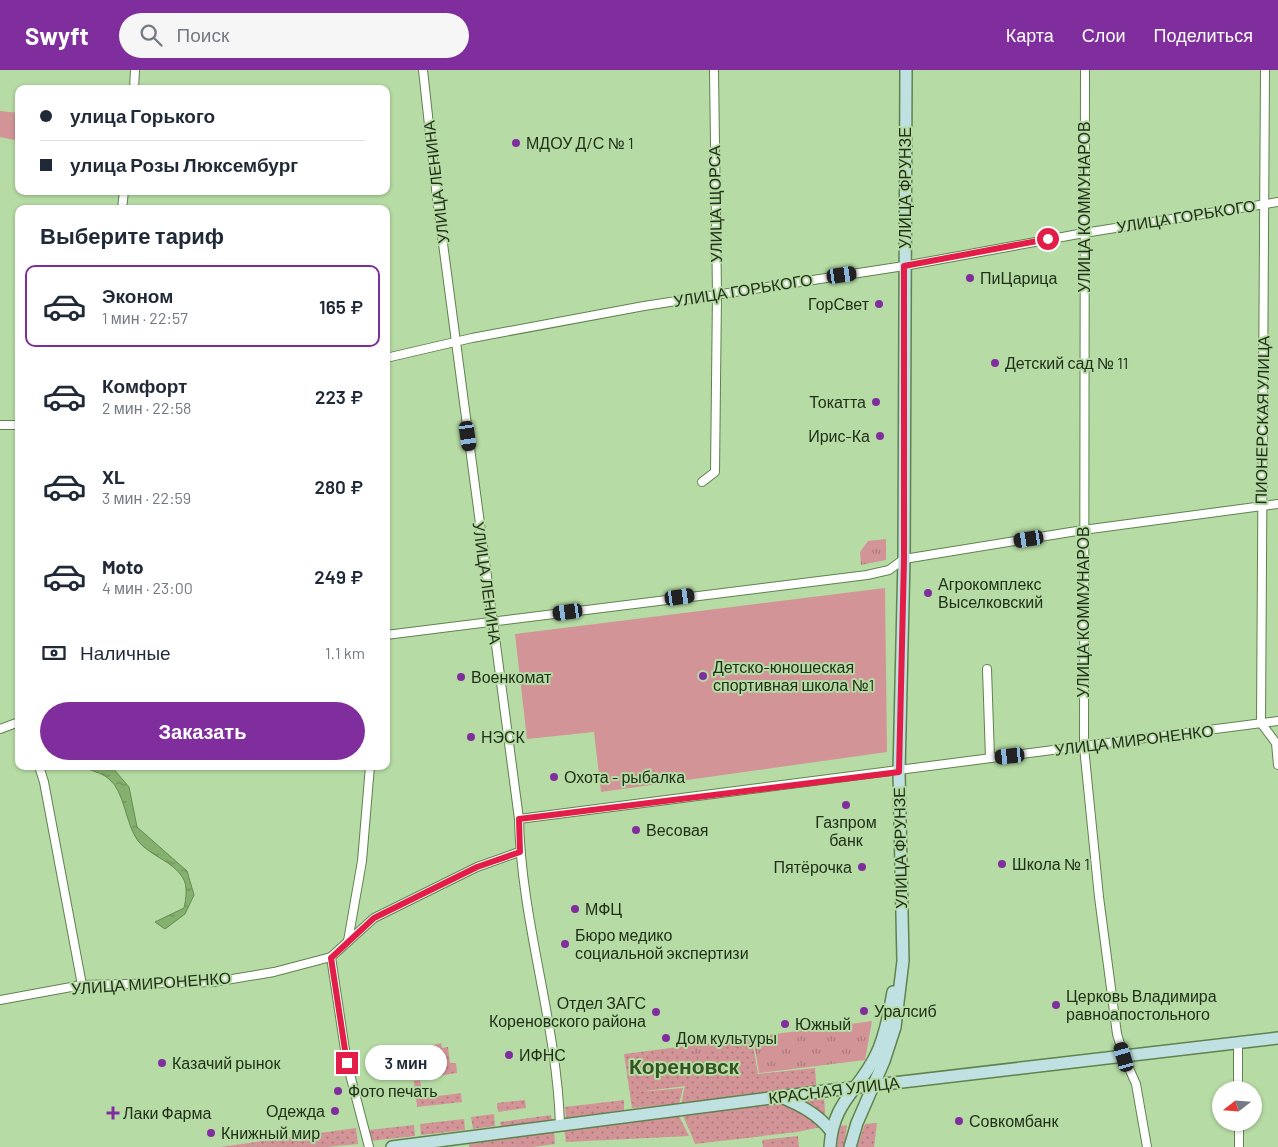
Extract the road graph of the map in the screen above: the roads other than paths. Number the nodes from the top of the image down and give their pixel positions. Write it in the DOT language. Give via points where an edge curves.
graph roads {
  1 [pos="135,70"];
  2 [pos="423,70"];
  3 [pos="714,70"];
  4 [pos="906,70"];
  5 [pos="1085,70"];
  6 [pos="1265,70"];
  7 [pos="134,85"];
  8 [pos="1278,202"];
  9 [pos="1265,204"];
  10 [pos="1084,233"];
  11 [pos="904,266"];
  12 [pos="717,294"];
  13 [pos="456,342"];
  14 [pos="390,357"];
  15 [pos="0,425"];
  16 [pos="15,425"];
  17 [pos="702,482"];
  18 [pos="1278,504"];
  19 [pos="1261,507"];
  20 [pos="1083,530"];
  21 [pos="904,559"];
  22 [pos="493,622"];
  23 [pos="390,635"];
  24 [pos="987,670"];
  25 [pos="1278,722"];
  26 [pos="15,723"];
  27 [pos="1261,724"];
  28 [pos="0,729"];
  29 [pos="1084,747"];
  30 [pos="990,758"];
  31 [pos="1278,765"];
  32 [pos="40,770"];
  33 [pos="370,770"];
  34 [pos="899,772"];
  35 [pos="519,819"];
  36 [pos="520,852"];
  37 [pos="901,936"];
  38 [pos="348,941"];
  39 [pos="331,958"];
  40 [pos="82,985"];
  41 [pos="0,1000"];
  42 [pos="1278,1038"];
  43 [pos="1238,1043"];
  44 [pos="1124,1057"];
  45 [pos="1238,1081"];
  46 [pos="874,1085"];
  47 [pos="854,1087"];
  48 [pos="779,1097"];
  49 [pos="560,1125"];
  50 [pos="831,1131"];
  51 [pos="1239,1131"];
  52 [pos="369,1147"];
  53 [pos="392,1147"];
  54 [pos="830,1147"];
  55 [pos="850,1147"];
  56 [pos="1147,1147"];
  57 [pos="1239,1147"];
  1 -- 7 [label="street"];
  2 -- 13 [label="street, УЛИЦА ЛЕНИНА" via="436,198"];
  3 -- 12 [label="street, УЛИЦА ЩОРСА"];
  4 -- 11 [label="main road, УЛИЦА ФРУНЗЕ"];
  5 -- 10 [label="street, УЛИЦА КОММУНАРОВ"];
  6 -- 9 [label="street, ПИОНЕРСКАЯ УЛИЦА"];
  8 -- 9 [label="street, УЛИЦА ГОРЬКОГО"];
  9 -- 10 [label="street, УЛИЦА ГОРЬКОГО"];
  9 -- 19 [label="street, ПИОНЕРСКАЯ УЛИЦА"];
  10 -- 11 [label="street, УЛИЦА ГОРЬКОГО"];
  10 -- 20 [label="street, УЛИЦА КОММУНАРОВ"];
  11 -- 12 [label="street, УЛИЦА ГОРЬКОГО"];
  11 -- 21 [label="main road, УЛИЦА ФРУНЗЕ"];
  12 -- 13 [label="street, УЛИЦА ГОРЬКОГО"];
  12 -- 17 [label="street, УЛИЦА ЩОРСА" via="715,472"];
  13 -- 14 [label="street, УЛИЦА ГОРЬКОГО"];
  13 -- 22 [label="street, УЛИЦА ЛЕНИНА"];
  15 -- 16 [label="street"];
  18 -- 19 [label="street"];
  19 -- 20 [label="street"];
  19 -- 27 [label="street, ПИОНЕРСКАЯ УЛИЦА"];
  20 -- 21 [label="street"];
  20 -- 29 [label="street, УЛИЦА КОММУНАРОВ"];
  21 -- 22 [label="street" via="889,570 867,575"];
  21 -- 34 [label="main road, УЛИЦА ФРУНЗЕ"];
  22 -- 23 [label="street"];
  22 -- 35 [label="street, УЛИЦА ЛЕНИНА"];
  24 -- 30 [label="street"];
  25 -- 27 [label="street, УЛИЦА МИРОНЕНКО"];
  26 -- 28 [label="street"];
  27 -- 29 [label="street, УЛИЦА МИРОНЕНКО"];
  27 -- 31 [label="street" via="1276,743"];
  29 -- 30 [label="street, УЛИЦА МИРОНЕНКО"];
  29 -- 44 [label="street, УЛИЦА КОММУНАРОВ" via="1100,907 1117,1034"];
  30 -- 34 [label="street, УЛИЦА МИРОНЕНКО"];
  32 -- 40 [label="street"];
  33 -- 38 [label="street" via="362,861"];
  34 -- 35 [label="street, УЛИЦА МИРОНЕНКО"];
  34 -- 37 [label="main road, УЛИЦА ФРУНЗЕ"];
  35 -- 36 [label="street, УЛИЦА ЛЕНИНА"];
  36 -- 38 [label="street" via="477,867 374,918"];
  36 -- 49 [label="street, УЛИЦА ЛЕНИНА" via="550,1033"];
  37 -- 46 [label="main road, УЛИЦА ФРУНЗЕ" via="903,961 896,1027"];
  37 -- 47 [label="main road, УЛИЦА ФРУНЗЕ" via="892,997 876,1055"];
  38 -- 39 [label="street"];
  39 -- 40 [label="street, УЛИЦА МИРОНЕНКО" via="214,982"];
  39 -- 52 [label="street" via="347,1063 364,1115"];
  40 -- 41 [label="street, УЛИЦА МИРОНЕНКО"];
  42 -- 43 [label="main road, КРАСНАЯ УЛИЦА"];
  43 -- 44 [label="main road, КРАСНАЯ УЛИЦА"];
  43 -- 45 [label="street"];
  44 -- 46 [label="main road, КРАСНАЯ УЛИЦА"];
  44 -- 56 [label="street, УЛИЦА КОММУНАРОВ" via="1136,1084"];
  46 -- 47 [label="main road, КРАСНАЯ УЛИЦА"];
  46 -- 55 [label="main road, УЛИЦА ФРУНЗЕ" via="856,1123"];
  47 -- 48 [label="main road, КРАСНАЯ УЛИЦА"];
  47 -- 50 [label="main road, УЛИЦА ФРУНЗЕ" via="840,1106"];
  48 -- 49 [label="main road, КРАСНАЯ УЛИЦА"];
  48 -- 50 [label="main road" via="807,1110"];
  49 -- 53 [label="main road, КРАСНАЯ УЛИЦА"];
  50 -- 54 [label="main road, УЛИЦА ФРУНЗЕ"];
  51 -- 57 [label="street"];
}
